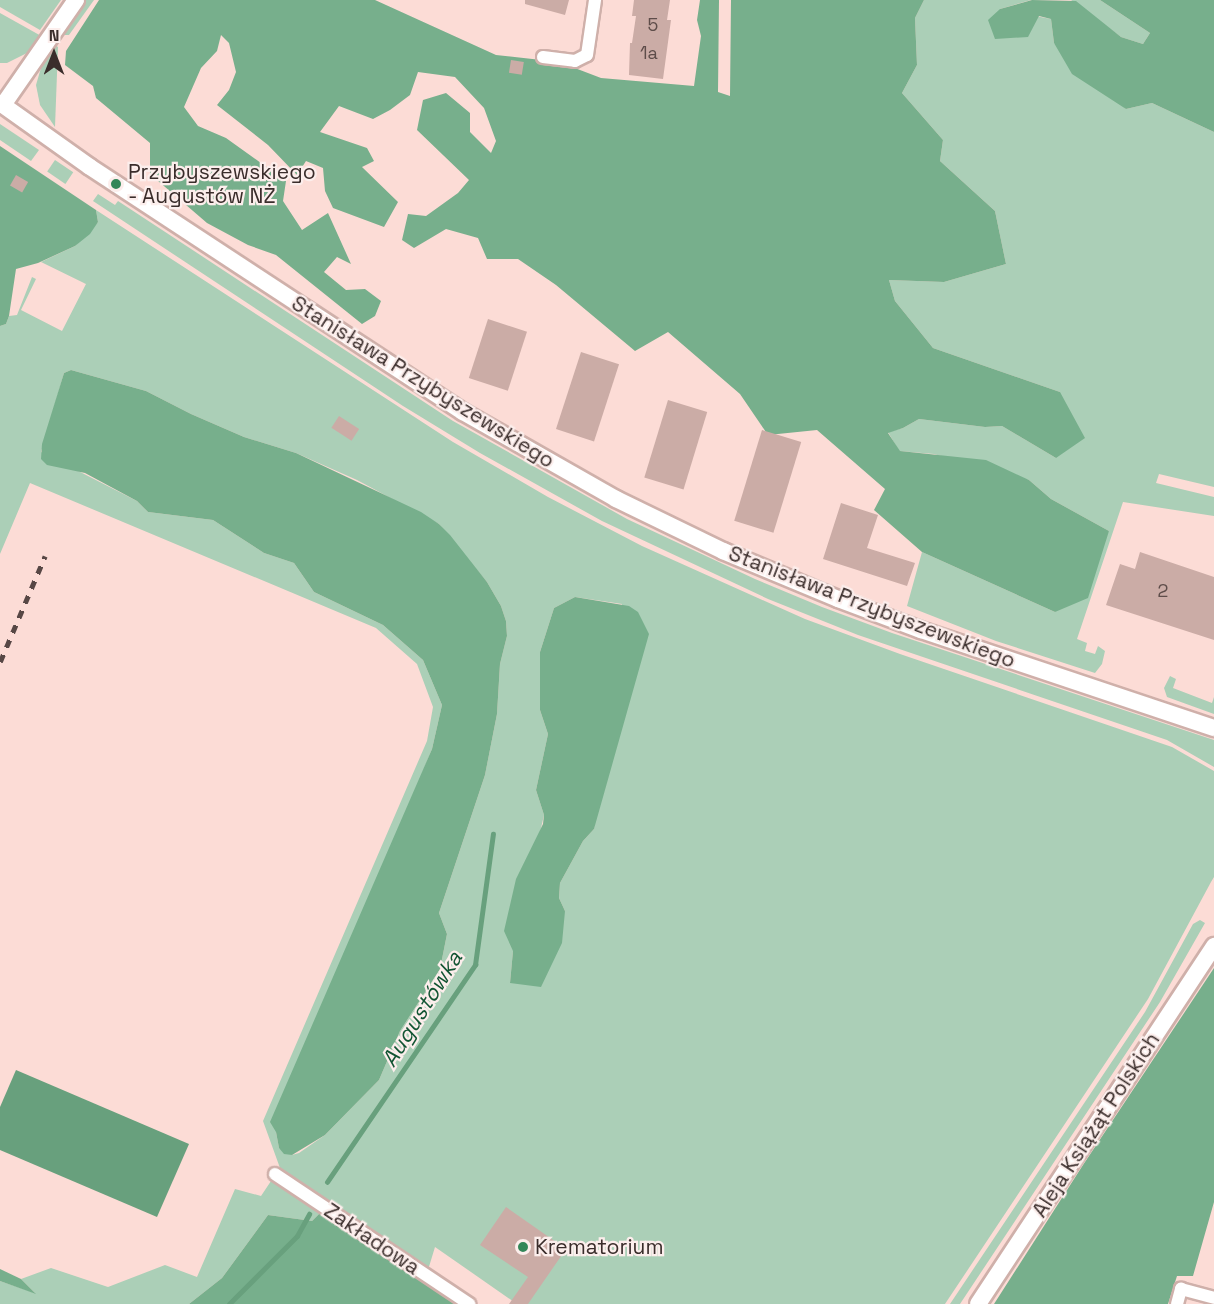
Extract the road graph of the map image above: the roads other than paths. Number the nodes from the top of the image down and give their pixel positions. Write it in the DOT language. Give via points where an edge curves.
graph roads {
  1 [pos="76,0"];
  2 [pos="595,0"];
  3 [pos="543,57"];
  4 [pos="2,104"];
  5 [pos="1214,728"];
  6 [pos="1214,946"];
  7 [pos="275,1174"];
  8 [pos="1214,1298"];
  9 [pos="469,1304"];
  10 [pos="978,1304"];
  11 [pos="1177,1304"];
  1 -- 4 [label="street"];
  2 -- 3 [label="street" via="588,55 575,61"];
  4 -- 5 [label="street, Stanisława Przybyszewskiego" via="90,167 462,412 616,499 723,551 866,609"];
  6 -- 10 [label="street, Aleja Książąt Polskich"];
  7 -- 9 [label="street, Zakładowa"];
  8 -- 11 [label="street" via="1181,1289"];
}
